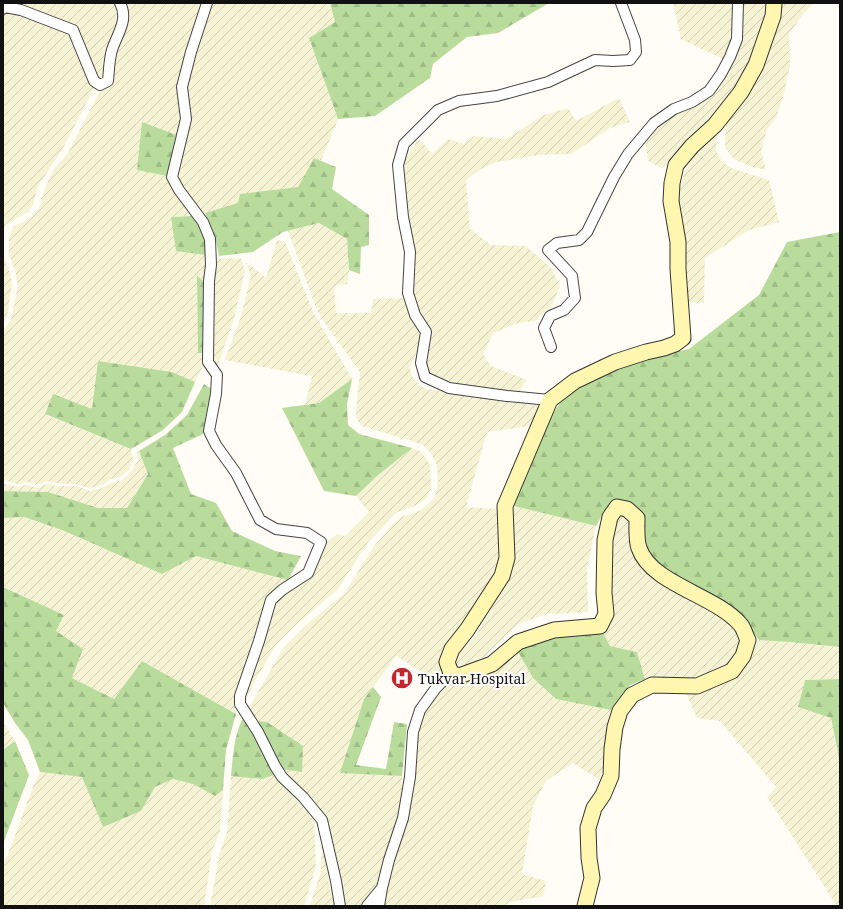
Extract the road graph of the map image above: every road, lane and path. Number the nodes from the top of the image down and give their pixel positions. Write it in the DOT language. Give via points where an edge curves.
graph roads {
  1 [pos="120,3"];
  2 [pos="207,3"];
  3 [pos="621,3"];
  4 [pos="738,3"];
  5 [pos="774,3"];
  6 [pos="3,9"];
  7 [pos="550,347"];
  8 [pos="550,400"];
  9 [pos="451,673"];
  10 [pos="382,888"];
  11 [pos="340,906"];
  12 [pos="368,906"];
  13 [pos="379,906"];
  14 [pos="585,906"];
  1 -- 6 [label="street" via="124,17 112,51 108,81 100,86 94,81 73,30 21,10 5,7"];
  2 -- 11 [label="street" via="182,87 186,119 172,177 203,222 210,239 208,362 217,375 209,431 216,446 236,473 260,520 276,529 307,533 321,542 308,573 271,600 240,696 240,704 282,777 322,820"];
  3 -- 8 [label="street" via="635,40 636,52 630,60 595,60 548,82 497,96 459,101 438,110 404,144 398,166 403,217 410,252 408,293 415,314 426,332 421,363 425,377 449,388"];
  4 -- 7 [label="street" via="737,39 730,57 709,91 692,102 674,109 654,123 628,154 587,232 579,240 557,243 548,250 572,276 575,298 564,310 550,316 544,328"];
  5 -- 8 [label="main road" via="773,16 756,64 741,92 715,126 692,146 676,165 671,201 678,242 682,338 664,348 615,362 575,381"];
  8 -- 9 [label="main road" via="505,506 507,558 502,576 468,630 452,650 447,662"];
  9 -- 10 [label="street" via="420,710 412,732 410,776 403,818"];
  9 -- 14 [label="main road" via="458,676 492,664 518,642 554,630 600,626 606,614 605,540 610,516 617,507 627,509 637,518 638,548 647,564 728,613 741,625 748,640 743,656 732,670 697,686 652,685 632,695 620,711 615,727 610,776 603,795 594,808 588,828 592,878"];
  10 -- 12 [label="street"];
  10 -- 13 [label="street"];
}
